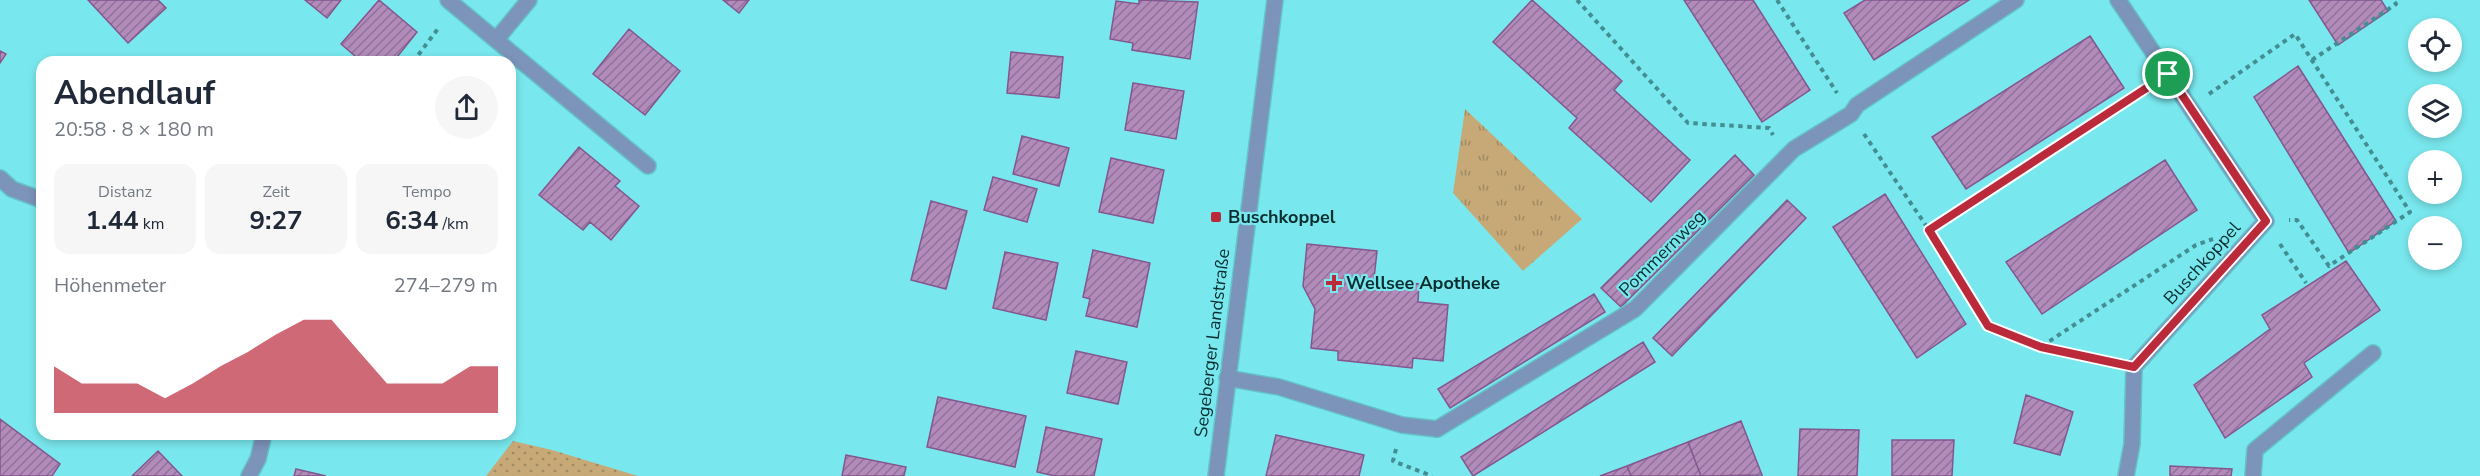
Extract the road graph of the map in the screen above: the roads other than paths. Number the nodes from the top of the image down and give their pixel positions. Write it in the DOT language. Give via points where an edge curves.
graph roads {
  1 [pos="529,0"];
  2 [pos="1275,0"];
  3 [pos="2016,0"];
  4 [pos="2118,0"];
  5 [pos="452,4"];
  6 [pos="496,40"];
  7 [pos="515,56"];
  8 [pos="516,57"];
  9 [pos="648,166"];
  10 [pos="0,178"];
  11 [pos="36,198"];
  12 [pos="2373,353"];
  13 [pos="1227,378"];
  14 [pos="263,440"];
  15 [pos="249,476"];
  16 [pos="1216,476"];
  17 [pos="2126,476"];
  18 [pos="2253,476"];
  1 -- 6 [label="street"];
  2 -- 13 [label="street, Segeberger Landstraße"];
  3 -- 13 [label="street, Pommernweg" via="1794,149 1635,309 1437,429 1402,425 1279,387"];
  4 -- 17 [label="street, Buschkoppel" via="2266,221 2134,367 2132,444"];
  5 -- 6 [label="street"];
  6 -- 7 [label="street"];
  8 -- 9 [label="street"];
  10 -- 11 [label="street" via="12,189"];
  12 -- 18 [label="street" via="2255,450"];
  13 -- 16 [label="street, Segeberger Landstraße"];
  14 -- 15 [label="street"];
}
